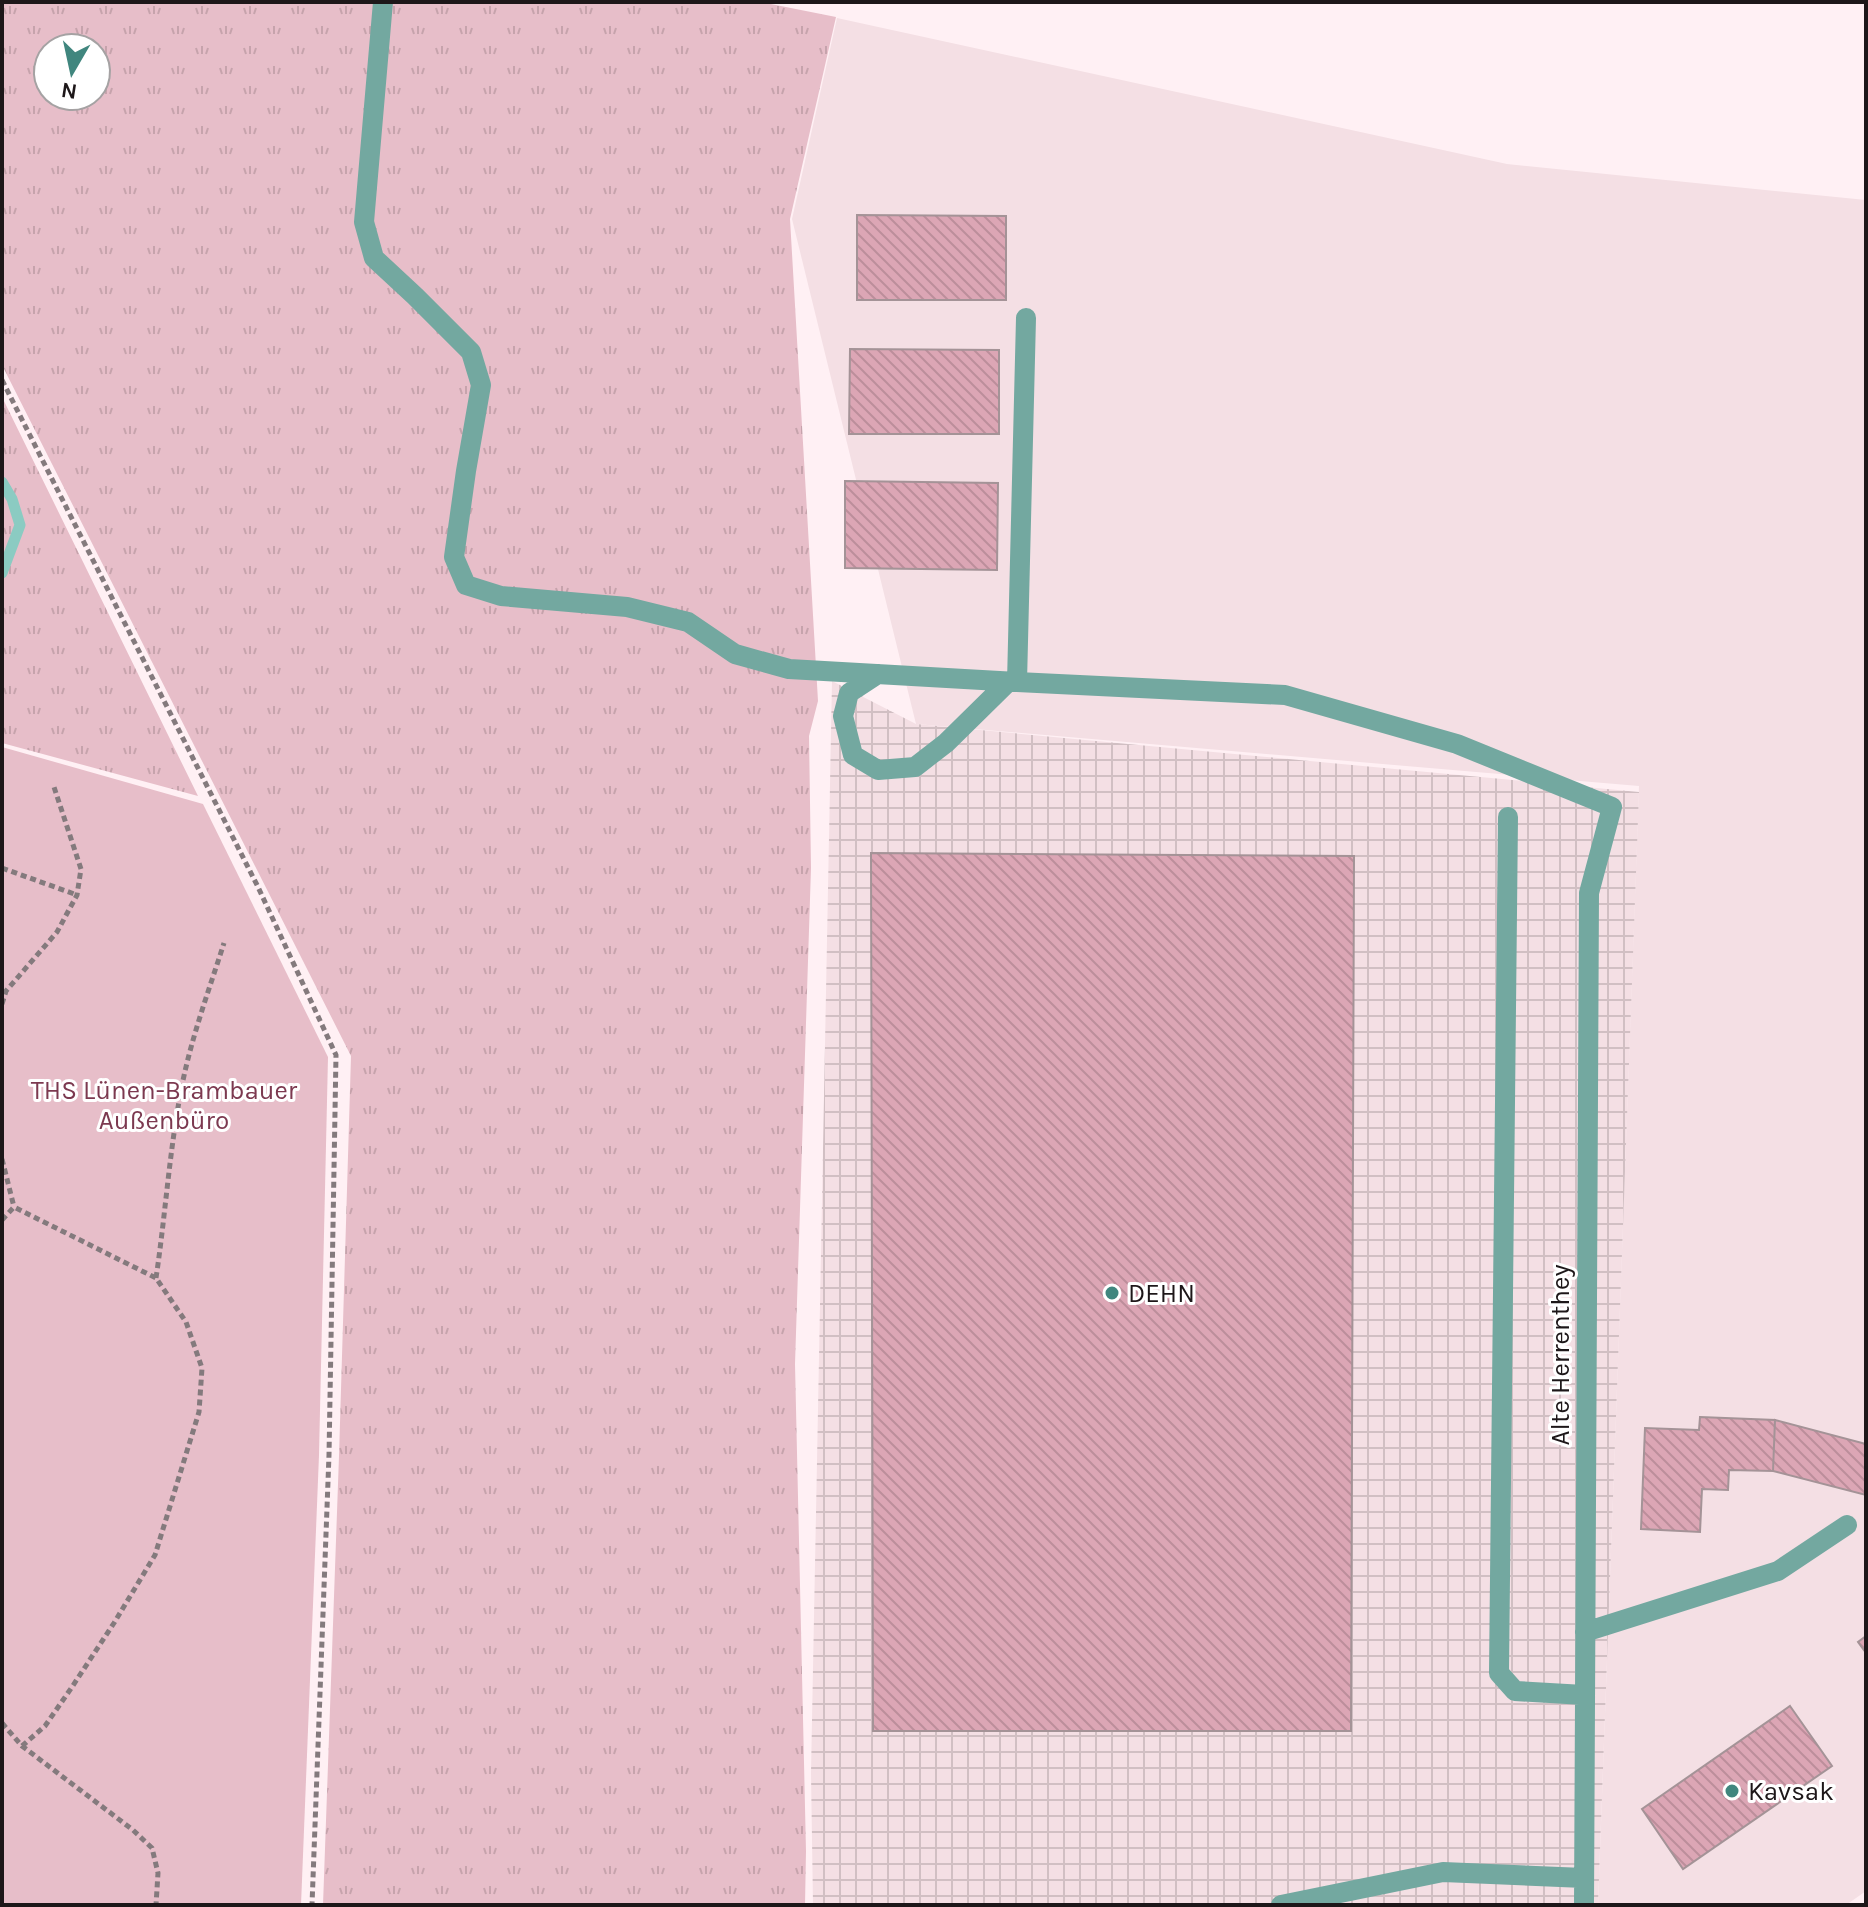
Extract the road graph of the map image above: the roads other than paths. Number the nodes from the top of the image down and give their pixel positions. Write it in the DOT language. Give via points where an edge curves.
graph roads {
  1 [pos="383,2"];
  2 [pos="1026,318"];
  3 [pos="878,674"];
  4 [pos="1012,682"];
  5 [pos="1508,817"];
  6 [pos="1847,1525"];
  7 [pos="1585,1632"];
  8 [pos="1584,1695"];
  9 [pos="1584,1878"];
  10 [pos="1281,1905"];
  11 [pos="1584,1905"];
  1 -- 3 [label="street" via="364,222 374,258 471,352 481,385 454,557 466,585 501,596 627,607 673,618 688,622 735,654 789,669"];
  2 -- 4 [label="street"];
  3 -- 4 [label="street"];
  3 -- 4 [label="street" via="849,693 843,716 853,755 878,770 915,767"];
  4 -- 7 [label="street, Alte Herrenthey" via="1285,695 1457,744 1612,807 1589,893"];
  5 -- 8 [label="street" via="1499,1673 1515,1691"];
  6 -- 7 [label="street" via="1778,1571"];
  7 -- 8 [label="street, Alte Herrenthey"];
  8 -- 9 [label="street, Alte Herrenthey"];
  9 -- 10 [label="street" via="1443,1872"];
  9 -- 11 [label="street, Alte Herrenthey"];
}
